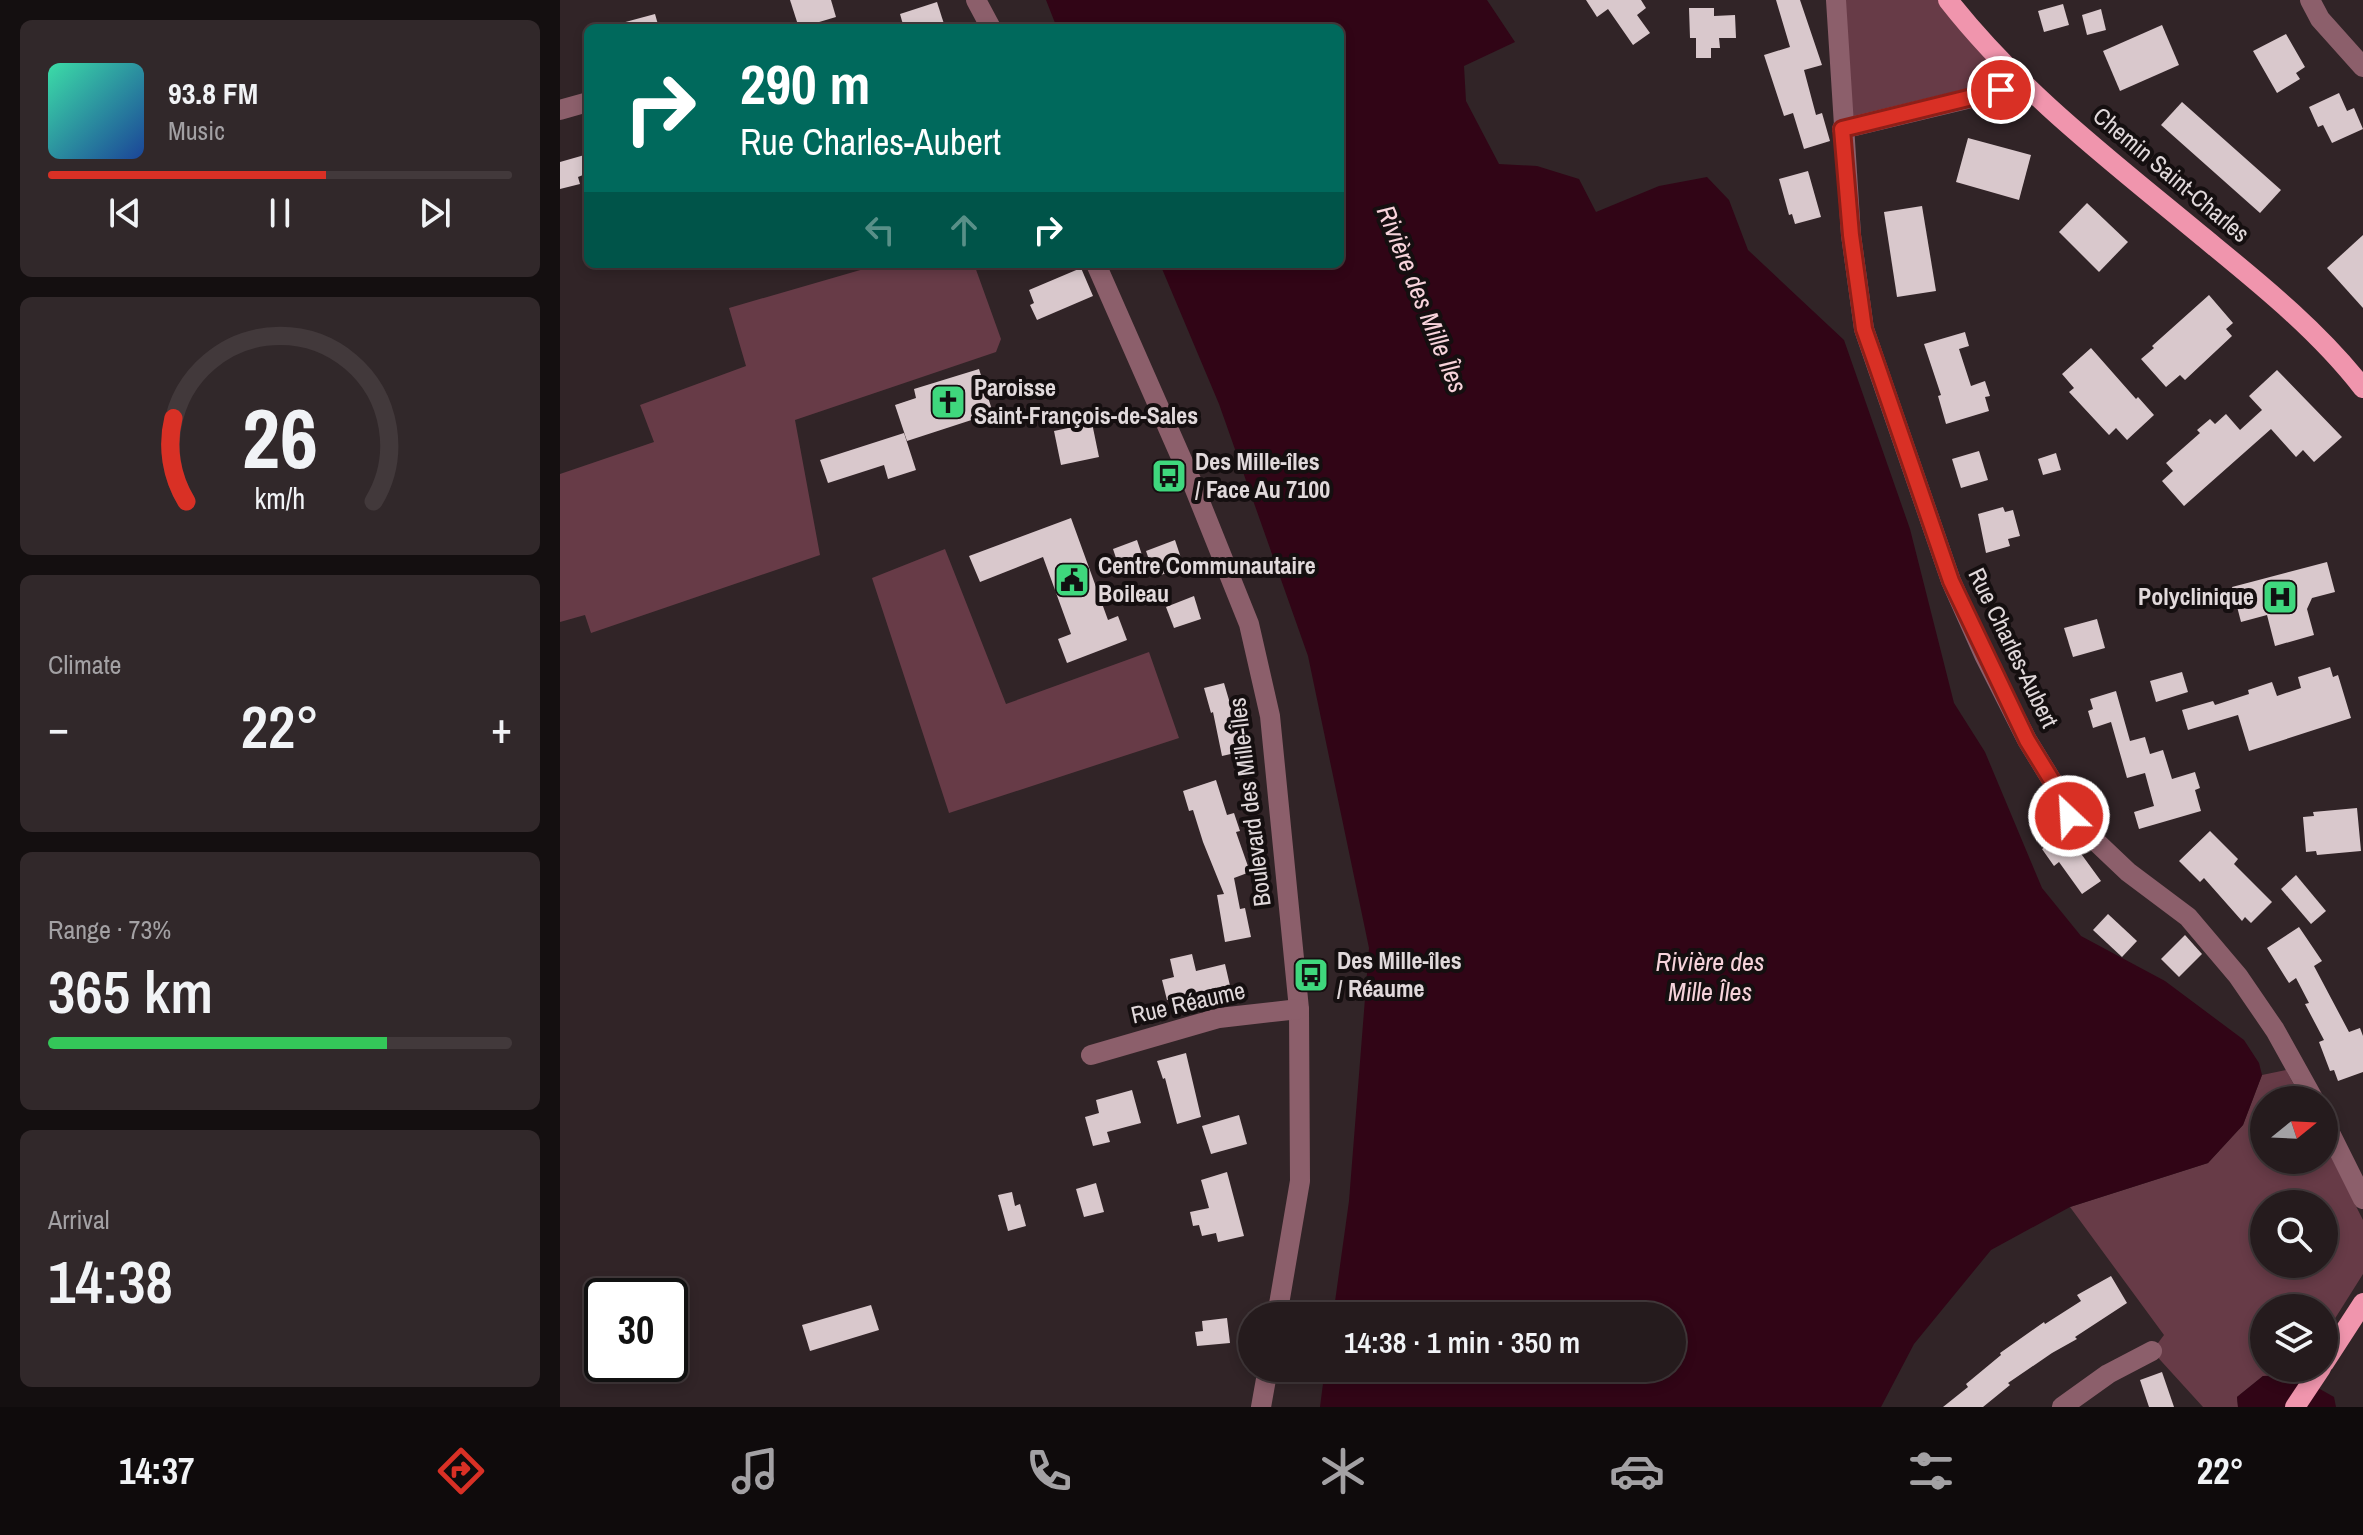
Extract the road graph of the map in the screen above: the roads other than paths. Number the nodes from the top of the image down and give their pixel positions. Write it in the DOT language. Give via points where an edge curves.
graph roads {
  1 [pos="976,0"];
  2 [pos="1836,0"];
  3 [pos="1948,0"];
  4 [pos="2310,0"];
  5 [pos="989,24"];
  6 [pos="2363,67"];
  7 [pos="2016,76"];
  8 [pos="584,103"];
  9 [pos="560,110"];
  10 [pos="1842,129"];
  11 [pos="1098,268"];
  12 [pos="2363,388"];
  13 [pos="1299,1009"];
  14 [pos="1091,1055"];
  15 [pos="2306,1086"];
  16 [pos="2338,1149"];
  17 [pos="2363,1199"];
  18 [pos="1279,1302"];
  19 [pos="2362,1305"];
  20 [pos="2338,1342"];
  21 [pos="2152,1351"];
  22 [pos="1265,1382"];
  23 [pos="2312,1382"];
  24 [pos="1261,1407"];
  25 [pos="2062,1407"];
  26 [pos="2295,1407"];
  1 -- 5 [label="street"];
  2 -- 10 [label="street, Rue Charles-Aubert"];
  3 -- 7 [label="main road, Chemin Saint-Charles"];
  4 -- 6 [label="street"];
  7 -- 10 [label="street" via="1996,92"];
  7 -- 12 [label="main road, Chemin Saint-Charles" via="2255,279"];
  8 -- 9 [label="street"];
  10 -- 15 [label="street, Rue Charles-Aubert" via="1864,329 1943,562 1984,655 2069,816 2128,872 2188,917 2238,976"];
  11 -- 13 [label="street, Boulevard des Mille-Îles" via="1249,624 1270,716"];
  13 -- 14 [label="street, Rue Réaume" via="1219,1018"];
  13 -- 18 [label="street, Boulevard des Mille-Îles" via="1300,1181"];
  16 -- 17 [label="street"];
  19 -- 20 [label="main road"];
  21 -- 25 [label="street"];
  22 -- 24 [label="street"];
  23 -- 26 [label="main road"];
}
